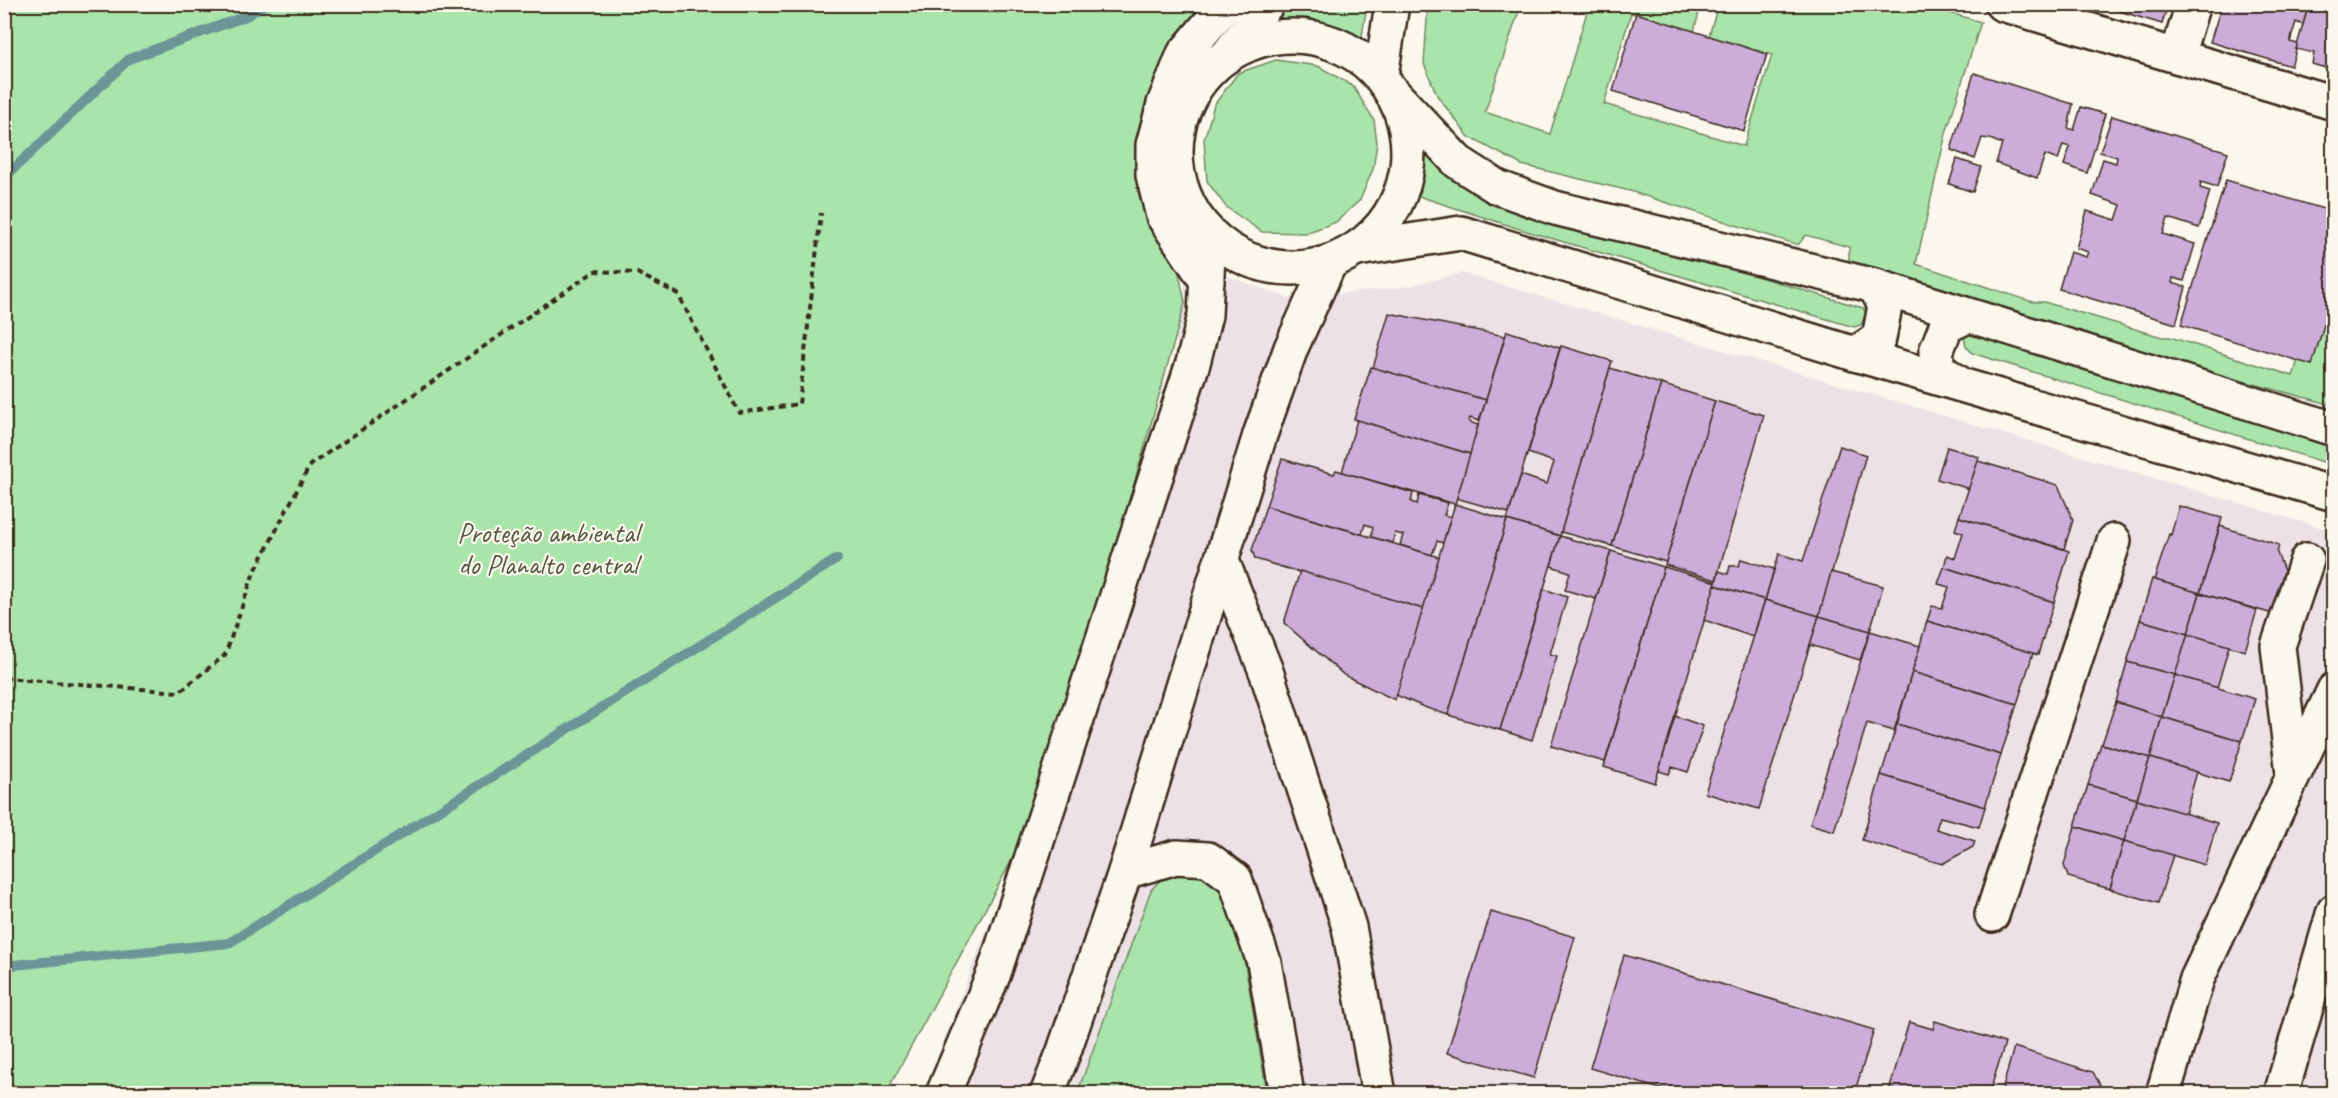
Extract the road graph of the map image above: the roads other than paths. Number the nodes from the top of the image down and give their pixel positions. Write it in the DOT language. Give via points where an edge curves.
graph roads {
  1 [pos="1226,4"];
  2 [pos="1267,4"];
  3 [pos="1392,4"];
  4 [pos="2002,4"];
  5 [pos="2193,4"];
  6 [pos="1228,54"];
  7 [pos="2177,56"];
  8 [pos="1387,84"];
  9 [pos="2334,102"];
  10 [pos="1209,235"];
  11 [pos="1343,256"];
  12 [pos="1207,281"];
  13 [pos="1875,286"];
  14 [pos="1967,316"];
  15 [pos="1855,354"];
  16 [pos="1960,384"];
  17 [pos="2334,429"];
  18 [pos="2334,494"];
  19 [pos="2114,541"];
  20 [pos="2307,560"];
  21 [pos="1222,561"];
  22 [pos="2333,691"];
  23 [pos="2293,774"];
  24 [pos="1125,872"];
  25 [pos="2334,911"];
  26 [pos="1992,915"];
  27 [pos="943,1094"];
  28 [pos="1047,1094"];
  29 [pos="1287,1094"];
  30 [pos="1379,1094"];
  31 [pos="2163,1094"];
  32 [pos="2282,1094"];
  1 -- 12 [label="street" via="1184,54 1164,104 1154,145 1153,175 1163,216"];
  2 -- 6 [label="street"];
  3 -- 8 [label="street"];
  4 -- 7 [label="street"];
  5 -- 7 [label="street"];
  6 -- 8 [label="street" via="1267,38 1309,36 1348,49"];
  6 -- 10 [label="street" via="1203,77 1185,106 1176,140 1178,174 1189,207"];
  7 -- 9 [label="street"];
  8 -- 11 [label="street" via="1406,126 1408,160 1401,195 1382,225"];
  8 -- 13 [label="street" via="1458,162 1497,187 1555,208"];
  10 -- 11 [label="street" via="1236,254 1266,266 1298,269"];
  10 -- 12 [label="street"];
  11 -- 15 [label="street" via="1461,233"];
  11 -- 21 [label="street" via="1291,348"];
  12 -- 27 [label="street" via="1205,315 1193,363 994,973"];
  13 -- 14 [label="street"];
  13 -- 15 [label="street" via="1885,306 1879,338"];
  14 -- 16 [label="street" via="1946,326 1936,352 1938,369"];
  14 -- 17 [label="street"];
  15 -- 16 [label="street"];
  16 -- 18 [label="street"];
  19 -- 26 [label="street"];
  20 -- 23 [label="street" via="2278,646"];
  21 -- 24 [label="street"];
  21 -- 30 [label="street" via="1266,671 1348,927"];
  22 -- 23 [label="street"];
  23 -- 31 [label="street" via="2197,979"];
  24 -- 28 [label="street"];
  24 -- 29 [label="street" via="1176,857 1208,860 1236,879 1264,962"];
  25 -- 32 [label="street"];
}
